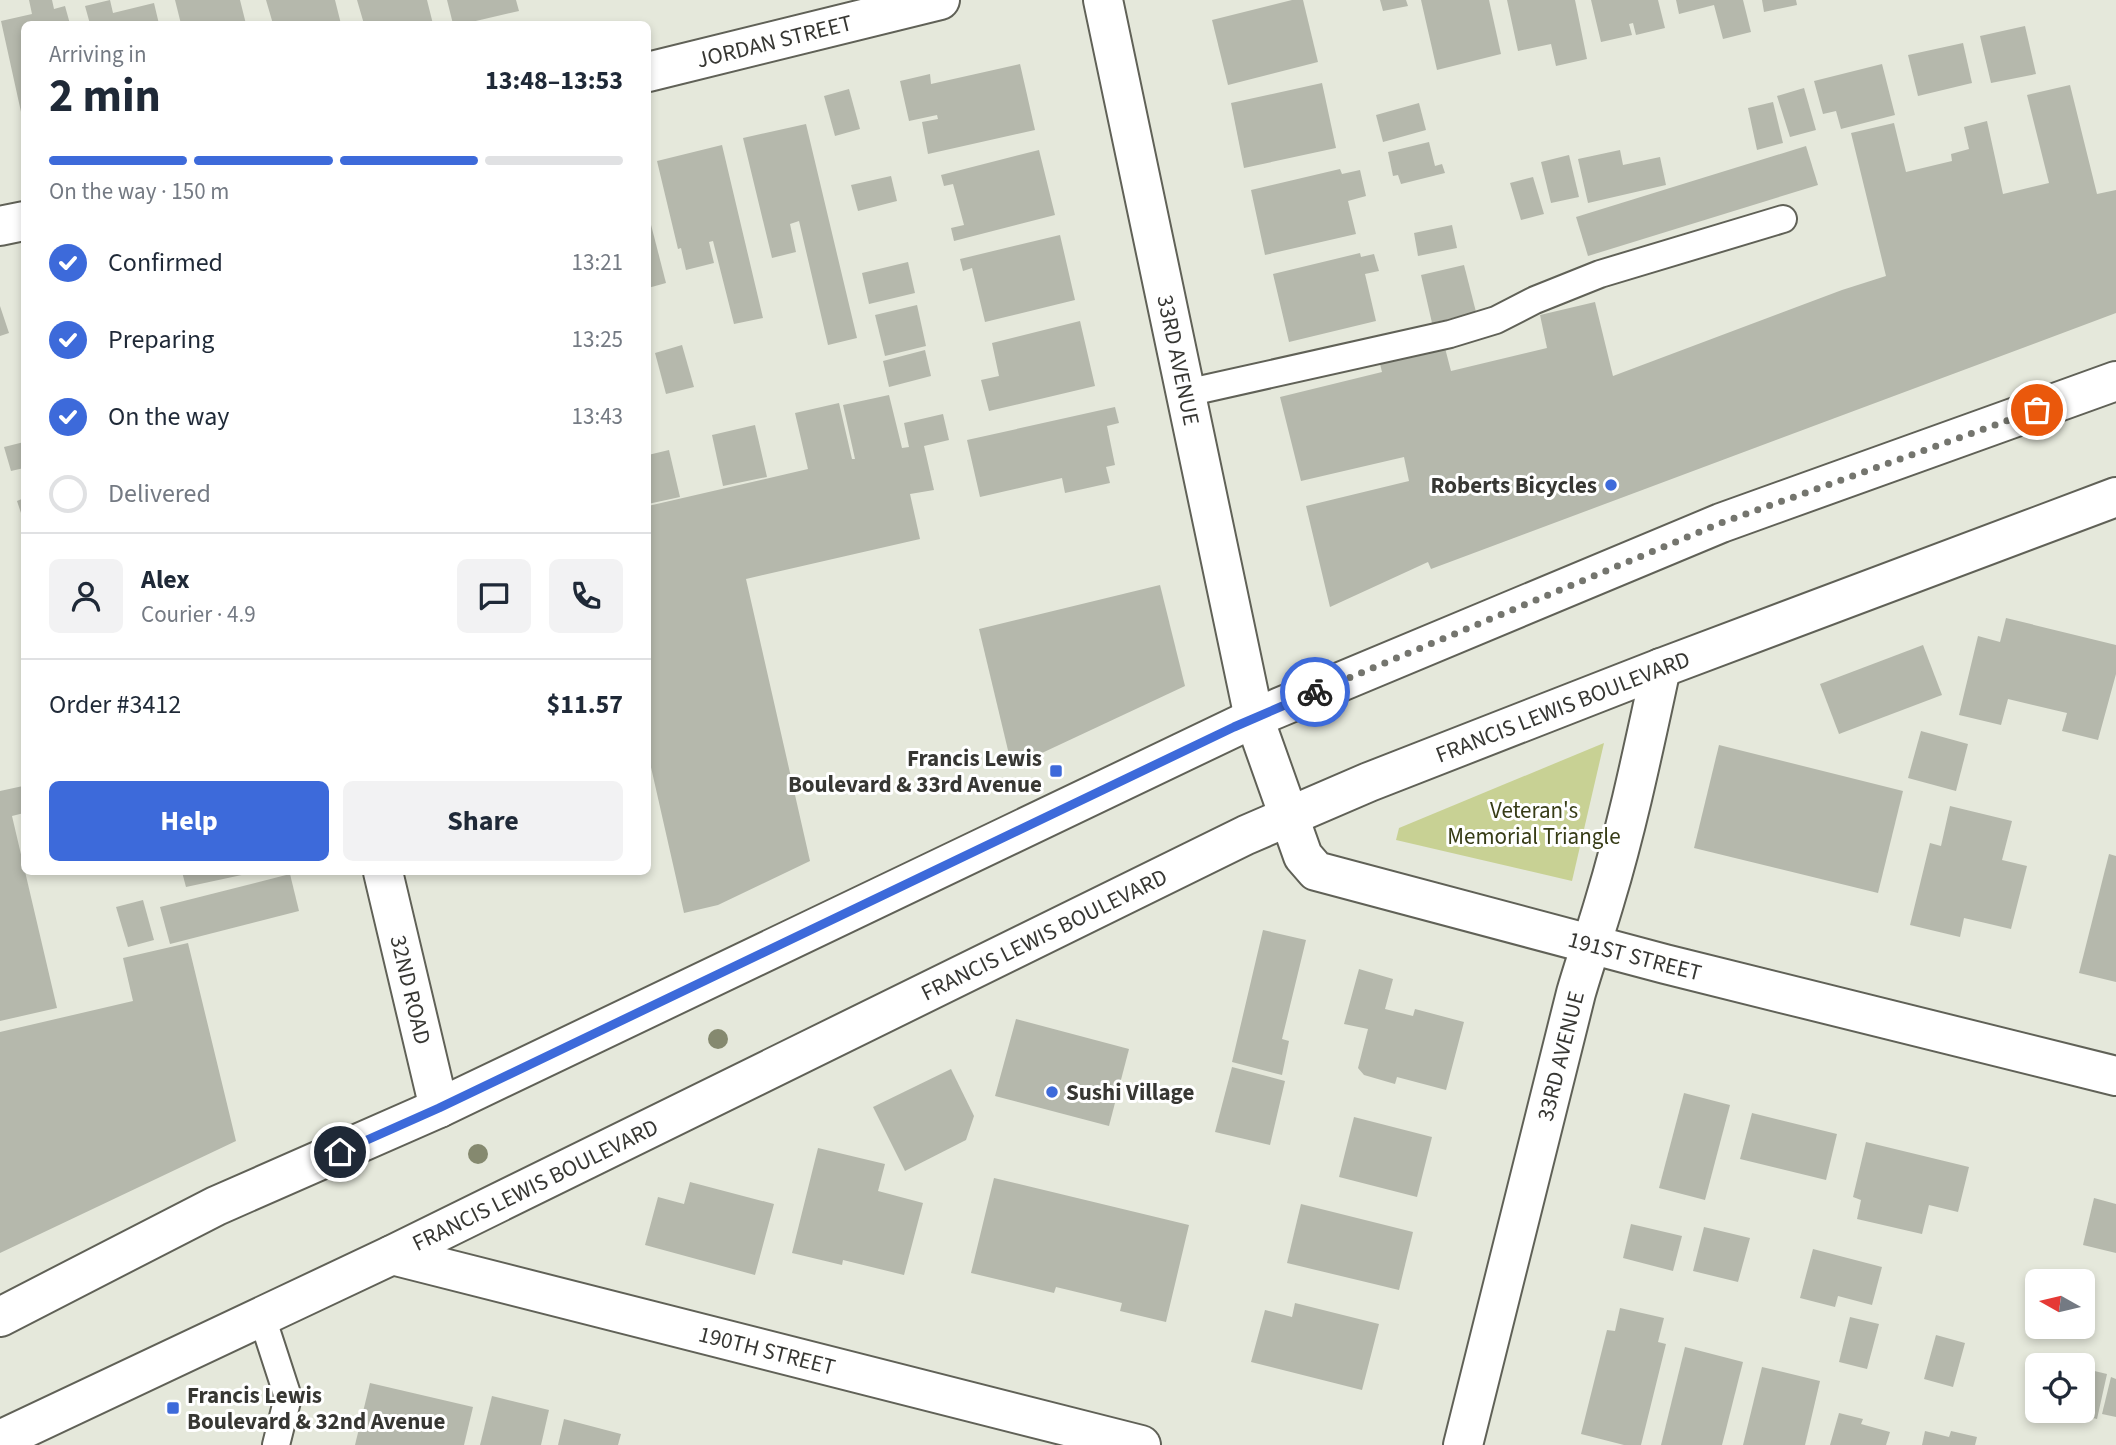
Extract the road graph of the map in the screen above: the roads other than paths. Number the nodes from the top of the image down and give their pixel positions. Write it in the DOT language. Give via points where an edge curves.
graph roads {
  1 [pos="940,0"];
  2 [pos="1103,0"];
  3 [pos="651,71"];
  4 [pos="1783,219"];
  5 [pos="21,222"];
  6 [pos="0,226"];
  7 [pos="2116,381"];
  8 [pos="1186,393"];
  9 [pos="2116,497"];
  10 [pos="1661,668"];
  11 [pos="1254,718"];
  12 [pos="1289,816"];
  13 [pos="384,875"];
  14 [pos="1590,944"];
  15 [pos="2116,1076"];
  16 [pos="439,1108"];
  17 [pos="392,1255"];
  18 [pos="0,1317"];
  19 [pos="262,1317"];
  20 [pos="0,1440"];
  21 [pos="276,1445"];
  22 [pos="1141,1445"];
  23 [pos="1464,1445"];
  1 -- 3 [label="main road, JORDAN STREET"];
  2 -- 8 [label="main road, 33RD AVENUE"];
  4 -- 8 [label="lane" via="1600,274 1473,327"];
  5 -- 6 [label="main road"];
  7 -- 11 [label="main road" via="1721,523"];
  8 -- 11 [label="main road, 33RD AVENUE"];
  9 -- 10 [label="main road, FRANCIS LEWIS BOULEVARD"];
  10 -- 12 [label="main road, FRANCIS LEWIS BOULEVARD"];
  10 -- 14 [label="main road, 33RD AVENUE" via="1605,900"];
  11 -- 12 [label="main road, 191ST STREET"];
  11 -- 16 [label="main road"];
  12 -- 14 [label="main road, 191ST STREET" via="1303,856 1316,871"];
  12 -- 17 [label="main road, FRANCIS LEWIS BOULEVARD"];
  13 -- 16 [label="main road, 32ND ROAD"];
  14 -- 15 [label="main road, 191ST STREET"];
  14 -- 23 [label="main road, 33RD AVENUE"];
  16 -- 18 [label="main road" via="216,1206"];
  17 -- 19 [label="main road, FRANCIS LEWIS BOULEVARD"];
  17 -- 22 [label="main road, 190TH STREET"];
  19 -- 20 [label="main road, FRANCIS LEWIS BOULEVARD"];
  19 -- 21 [label="lane" via="288,1397"];
}
